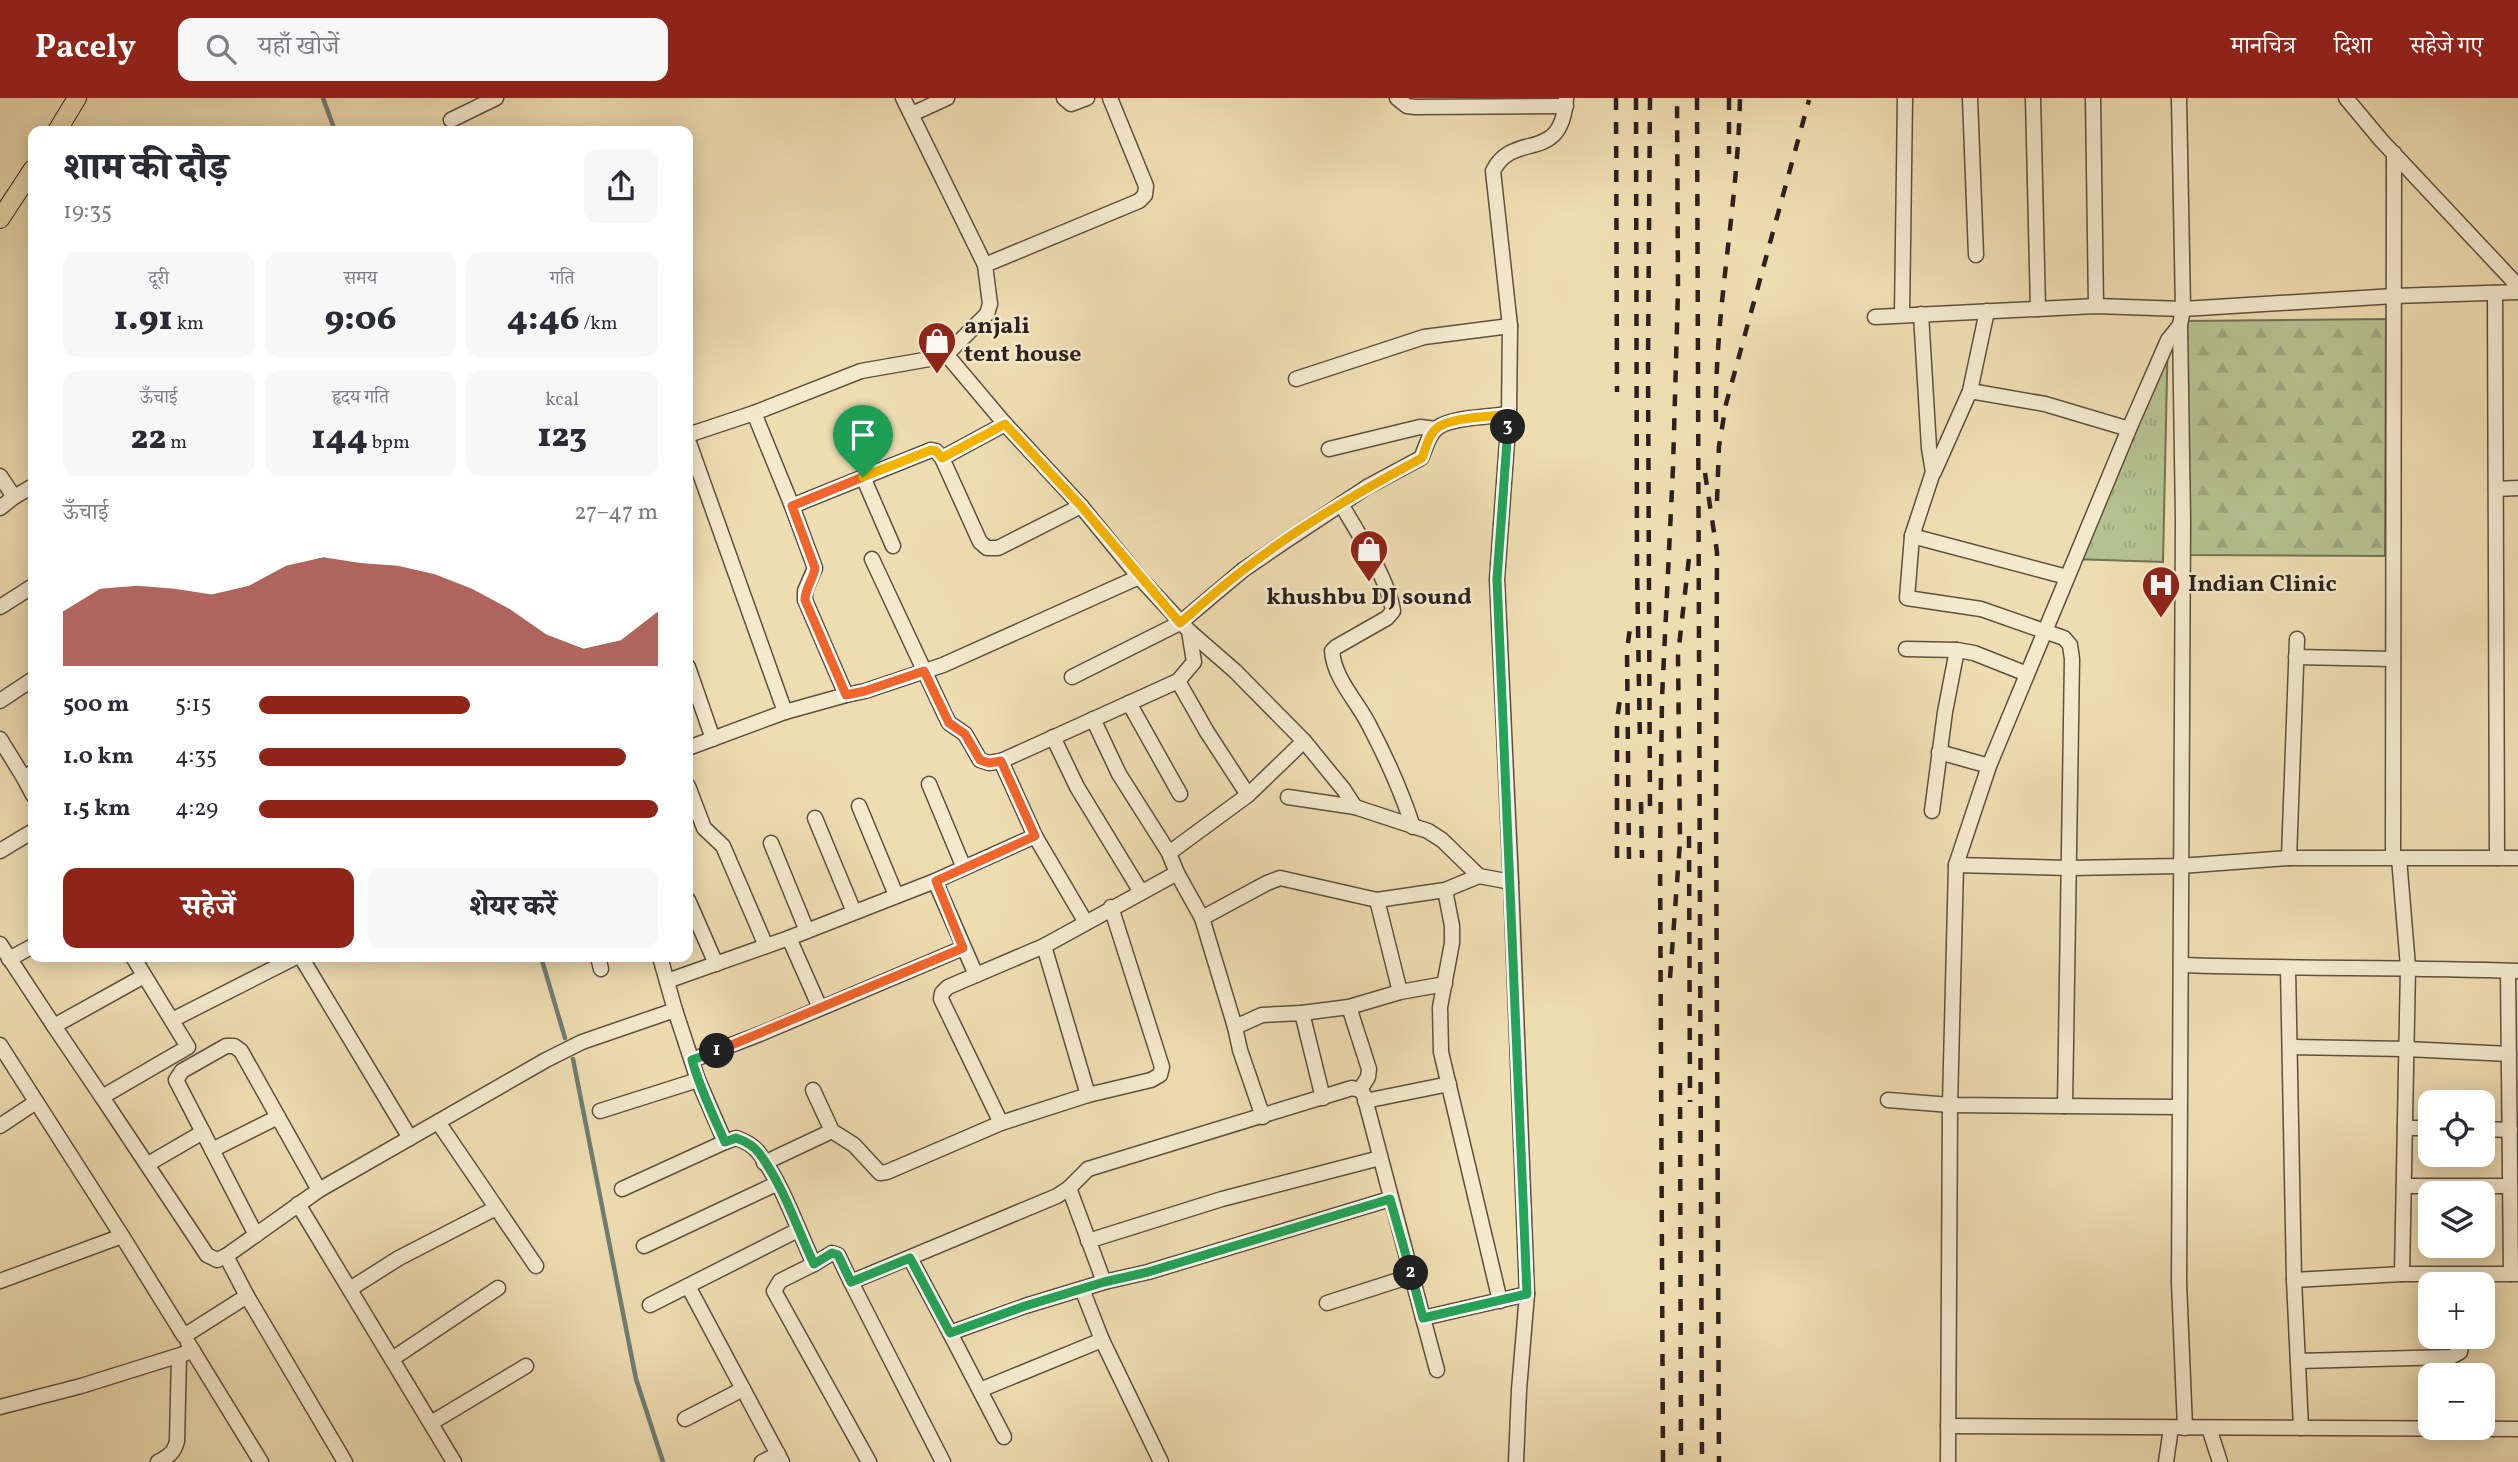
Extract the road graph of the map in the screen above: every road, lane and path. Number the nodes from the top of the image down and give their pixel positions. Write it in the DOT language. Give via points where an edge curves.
graph roads {
  1 [pos="77,98"];
  2 [pos="496,98"];
  3 [pos="903,98"];
  4 [pos="947,98"];
  5 [pos="1064,98"];
  6 [pos="1087,98"];
  7 [pos="1110,98"];
  8 [pos="1398,98"];
  9 [pos="1905,98"];
  10 [pos="1970,98"];
  11 [pos="2033,98"];
  12 [pos="2092,98"];
  13 [pos="2179,98"];
  14 [pos="2346,98"];
  15 [pos="1503,102"];
  16 [pos="1566,102"];
  17 [pos="912,114"];
  18 [pos="451,120"];
  19 [pos="60,126"];
  20 [pos="2394,153"];
  21 [pos="28,177"];
  22 [pos="0,219"];
  23 [pos="1976,255"];
  24 [pos="985,265"];
  25 [pos="2518,286"];
  26 [pos="2518,292"];
  27 [pos="2495,293"];
  28 [pos="2393,296"];
  29 [pos="2096,306"];
  30 [pos="2038,309"];
  31 [pos="2183,309"];
  32 [pos="1987,311"];
  33 [pos="1921,314"];
  34 [pos="1902,315"];
  35 [pos="1875,317"];
  36 [pos="2180,325"];
  37 [pos="1510,326"];
  38 [pos="946,354"];
  39 [pos="1296,379"];
  40 [pos="1970,391"];
  41 [pos="754,413"];
  42 [pos="1509,414"];
  43 [pos="1005,424"];
  44 [pos="1436,429"];
  45 [pos="2129,429"];
  46 [pos="693,435"];
  47 [pos="1329,449"];
  48 [pos="693,451"];
  49 [pos="942,458"];
  50 [pos="1933,472"];
  51 [pos="0,476"];
  52 [pos="863,477"];
  53 [pos="2496,488"];
  54 [pos="2518,488"];
  55 [pos="28,489"];
  56 [pos="14,498"];
  57 [pos="1341,503"];
  58 [pos="792,506"];
  59 [pos="1081,506"];
  60 [pos="0,508"];
  61 [pos="1912,536"];
  62 [pos="893,545"];
  63 [pos="872,559"];
  64 [pos="1139,576"];
  65 [pos="2067,577"];
  66 [pos="28,589"];
  67 [pos="0,607"];
  68 [pos="1184,627"];
  69 [pos="2045,632"];
  70 [pos="2297,639"];
  71 [pos="1906,649"];
  72 [pos="1957,650"];
  73 [pos="2296,657"];
  74 [pos="2393,659"];
  75 [pos="924,671"];
  76 [pos="2027,674"];
  77 [pos="1072,677"];
  78 [pos="693,681"];
  79 [pos="1178,681"];
  80 [pos="28,682"];
  81 [pos="846,695"];
  82 [pos="0,701"];
  83 [pos="1129,703"];
  84 [pos="785,712"];
  85 [pos="1093,719"];
  86 [pos="1053,737"];
  87 [pos="0,739"];
  88 [pos="713,739"];
  89 [pos="1304,741"];
  90 [pos="693,746"];
  91 [pos="1939,752"];
  92 [pos="1001,761"];
  93 [pos="1989,766"];
  94 [pos="28,775"];
  95 [pos="929,784"];
  96 [pos="1180,794"];
  97 [pos="1248,795"];
  98 [pos="1288,797"];
  99 [pos="693,799"];
  100 [pos="859,806"];
  101 [pos="1355,807"];
  102 [pos="1932,811"];
  103 [pos="815,818"];
  104 [pos="1413,827"];
  105 [pos="28,834"];
  106 [pos="1035,836"];
  107 [pos="771,843"];
  108 [pos="0,850"];
  109 [pos="1169,853"];
  110 [pos="2289,858"];
  111 [pos="2396,858"];
  112 [pos="2497,858"];
  113 [pos="2518,858"];
  114 [pos="1956,865"];
  115 [pos="2180,866"];
  116 [pos="964,868"];
  117 [pos="2069,868"];
  118 [pos="1177,873"];
  119 [pos="1479,876"];
  120 [pos="936,881"];
  121 [pos="1511,882"];
  122 [pos="1446,890"];
  123 [pos="1140,891"];
  124 [pos="896,895"];
  125 [pos="1377,900"];
  126 [pos="1111,907"];
  127 [pos="693,911"];
  128 [pos="854,912"];
  129 [pos="1202,918"];
  130 [pos="1085,921"];
  131 [pos="807,931"];
  132 [pos="789,938"];
  133 [pos="0,944"];
  134 [pos="766,946"];
  135 [pos="1044,946"];
  136 [pos="963,948"];
  137 [pos="28,949"];
  138 [pos="9,959"];
  139 [pos="136,962"];
  140 [pos="289,962"];
  141 [pos="302,962"];
  142 [pos="661,962"];
  143 [pos="716,964"];
  144 [pos="2181,965"];
  145 [pos="2408,967"];
  146 [pos="2288,969"];
  147 [pos="2513,971"];
  148 [pos="976,975"];
  149 [pos="144,976"];
  150 [pos="667,981"];
  151 [pos="1445,984"];
  152 [pos="1400,992"];
  153 [pos="1349,1007"];
  154 [pos="820,1008"];
  155 [pos="674,1010"];
  156 [pos="1302,1013"];
  157 [pos="172,1020"];
  158 [pos="54,1026"];
  159 [pos="1235,1027"];
  160 [pos="0,1045"];
  161 [pos="188,1047"];
  162 [pos="2290,1047"];
  163 [pos="2406,1049"];
  164 [pos="2509,1055"];
  165 [pos="692,1060"];
  166 [pos="197,1062"];
  167 [pos="698,1080"];
  168 [pos="1449,1084"];
  169 [pos="813,1090"];
  170 [pos="1088,1095"];
  171 [pos="1363,1096"];
  172 [pos="102,1097"];
  173 [pos="1323,1098"];
  174 [pos="1888,1100"];
  175 [pos="36,1102"];
  176 [pos="1950,1105"];
  177 [pos="2065,1106"];
  178 [pos="2179,1107"];
  179 [pos="600,1111"];
  180 [pos="278,1117"];
  181 [pos="1263,1117"];
  182 [pos="438,1122"];
  183 [pos="1001,1122"];
  184 [pos="0,1126"];
  185 [pos="2405,1128"];
  186 [pos="2418,1128"];
  187 [pos="2495,1129"];
  188 [pos="2510,1130"];
  189 [pos="832,1131"];
  190 [pos="203,1132"];
  191 [pos="410,1138"];
  192 [pos="725,1142"];
  193 [pos="212,1150"];
  194 [pos="1380,1158"];
  195 [pos="764,1163"];
  196 [pos="148,1164"];
  197 [pos="776,1184"];
  198 [pos="2404,1186"];
  199 [pos="2510,1186"];
  200 [pos="1069,1188"];
  201 [pos="622,1189"];
  202 [pos="319,1190"];
  203 [pos="1390,1199"];
  204 [pos="298,1204"];
  205 [pos="496,1208"];
  206 [pos="798,1230"];
  207 [pos="256,1235"];
  208 [pos="122,1236"];
  209 [pos="1088,1241"];
  210 [pos="644,1245"];
  211 [pos="226,1256"];
  212 [pos="910,1258"];
  213 [pos="814,1264"];
  214 [pos="536,1266"];
  215 [pos="2402,1274"];
  216 [pos="2515,1274"];
  217 [pos="2418,1275"];
  218 [pos="1411,1276"];
  219 [pos="2495,1276"];
  220 [pos="2294,1280"];
  221 [pos="0,1281"];
  222 [pos="851,1282"];
  223 [pos="1104,1282"];
  224 [pos="688,1286"];
  225 [pos="498,1288"];
  226 [pos="350,1289"];
  227 [pos="1082,1289"];
  228 [pos="1527,1294"];
  229 [pos="247,1296"];
  230 [pos="1500,1301"];
  231 [pos="1327,1303"];
  232 [pos="650,1305"];
  233 [pos="1423,1318"];
  234 [pos="950,1333"];
  235 [pos="184,1336"];
  236 [pos="1102,1340"];
  237 [pos="2461,1349"];
  238 [pos="186,1353"];
  239 [pos="392,1359"];
  240 [pos="2298,1361"];
  241 [pos="526,1366"];
  242 [pos="1437,1370"];
  243 [pos="743,1389"];
  244 [pos="980,1390"];
  245 [pos="0,1408"];
  246 [pos="685,1419"];
  247 [pos="431,1423"];
  248 [pos="1948,1426"];
  249 [pos="2178,1428"];
  250 [pos="2209,1428"];
  251 [pos="2301,1428"];
  252 [pos="2518,1429"];
  253 [pos="1004,1437"];
  254 [pos="780,1458"];
  255 [pos="158,1462"];
  256 [pos="261,1462"];
  257 [pos="345,1462"];
  258 [pos="454,1462"];
  259 [pos="762,1462"];
  260 [pos="869,1462"];
  261 [pos="943,1462"];
  262 [pos="1161,1462"];
  263 [pos="1516,1462"];
  264 [pos="1948,1462"];
  265 [pos="2166,1462"];
  266 [pos="2220,1462"];
  1 -- 19 [label="main road"];
  2 -- 18 [label="street"];
  3 -- 17 [label="street"];
  4 -- 17 [label="street"];
  5 -- 6 [label="street" via="1071,104"];
  7 -- 24 [label="street" via="1146,195"];
  8 -- 15 [label="street" via="1415,107"];
  9 -- 34 [label="street"];
  10 -- 23 [label="street"];
  11 -- 30 [label="street"];
  12 -- 29 [label="street"];
  13 -- 31 [label="street"];
  14 -- 20 [label="street"];
  15 -- 16 [label="street"];
  16 -- 37 [label="street" via="1560,130 1502,157 1493,171"];
  17 -- 24 [label="street"];
  20 -- 25 [label="street"];
  20 -- 28 [label="street"];
  21 -- 22 [label="main road"];
  24 -- 38 [label="street" via="990,304 986,314"];
  26 -- 27 [label="street"];
  27 -- 28 [label="street"];
  27 -- 53 [label="street"];
  28 -- 31 [label="street"];
  28 -- 74 [label="street"];
  29 -- 30 [label="street"];
  29 -- 31 [label="street"];
  30 -- 32 [label="street"];
  31 -- 36 [label="street"];
  32 -- 33 [label="street"];
  32 -- 40 [label="street"];
  33 -- 34 [label="street"];
  33 -- 50 [label="street"];
  34 -- 35 [label="street"];
  36 -- 45 [label="street" via="2168,341"];
  36 -- 115 [label="street"];
  37 -- 39 [label="street" via="1424,337"];
  37 -- 42 [label="street"];
  38 -- 41 [label="street" via="861,371"];
  38 -- 43 [label="street"];
  40 -- 45 [label="street" via="2045,404"];
  40 -- 50 [label="street"];
  41 -- 46 [label="street"];
  41 -- 58 [label="street"];
  42 -- 44 [label="street" via="1456,421"];
  42 -- 121 [label="street" via="1497,579"];
  43 -- 49 [label="street"];
  43 -- 59 [label="street"];
  44 -- 47 [label="street" via="1420,427"];
  44 -- 57 [label="street" via="1422,458"];
  45 -- 65 [label="street"];
  48 -- 84 [label="street"];
  49 -- 52 [label="street" via="931,450"];
  49 -- 59 [label="street" via="980,542 987,548 998,548"];
  50 -- 61 [label="street"];
  51 -- 56 [label="street"];
  52 -- 58 [label="street"];
  52 -- 62 [label="street"];
  53 -- 54 [label="street"];
  53 -- 112 [label="street"];
  55 -- 56 [label="street"];
  56 -- 60 [label="street"];
  57 -- 68 [label="street" via="1243,570"];
  57 -- 104 [label="street" via="1393,611 1336,646 1334,666 1390,766"];
  58 -- 81 [label="street" via="815,568 805,600"];
  59 -- 64 [label="street"];
  61 -- 65 [label="street"];
  61 -- 69 [label="street" via="1907,598 1981,609"];
  63 -- 75 [label="street"];
  64 -- 68 [label="street"];
  64 -- 75 [label="street"];
  65 -- 69 [label="street"];
  66 -- 67 [label="street"];
  68 -- 77 [label="street"];
  68 -- 79 [label="street" via="1194,662"];
  68 -- 89 [label="street"];
  69 -- 76 [label="street"];
  69 -- 117 [label="street" via="2064,638 2072,659"];
  70 -- 73 [label="street"];
  71 -- 72 [label="street"];
  72 -- 76 [label="street"];
  72 -- 91 [label="street"];
  73 -- 74 [label="street"];
  73 -- 110 [label="street"];
  74 -- 111 [label="street"];
  75 -- 81 [label="street"];
  75 -- 92 [label="street" via="949,723 965,734 980,760"];
  76 -- 93 [label="street"];
  78 -- 88 [label="street"];
  79 -- 83 [label="street"];
  79 -- 97 [label="street"];
  80 -- 82 [label="street"];
  81 -- 84 [label="street"];
  83 -- 85 [label="street"];
  83 -- 96 [label="street"];
  84 -- 88 [label="street"];
  85 -- 86 [label="street"];
  85 -- 109 [label="street" via="1124,783"];
  86 -- 92 [label="street"];
  86 -- 123 [label="street" via="1077,787"];
  87 -- 94 [label="street"];
  88 -- 90 [label="street"];
  89 -- 97 [label="street"];
  89 -- 101 [label="street"];
  91 -- 93 [label="street"];
  91 -- 102 [label="street"];
  92 -- 106 [label="street"];
  93 -- 114 [label="street"];
  95 -- 116 [label="street"];
  97 -- 109 [label="street"];
  98 -- 101 [label="street"];
  99 -- 134 [label="street" via="704,828 723,846"];
  100 -- 124 [label="street"];
  101 -- 104 [label="street"];
  103 -- 128 [label="street"];
  104 -- 119 [label="street" via="1443,840"];
  105 -- 108 [label="street"];
  106 -- 116 [label="street"];
  106 -- 130 [label="street"];
  107 -- 131 [label="street"];
  109 -- 118 [label="street"];
  110 -- 111 [label="street"];
  110 -- 115 [label="street"];
  111 -- 112 [label="street"];
  111 -- 145 [label="street"];
  112 -- 113 [label="street"];
  114 -- 117 [label="street"];
  114 -- 176 [label="street"];
  115 -- 117 [label="street"];
  115 -- 144 [label="street"];
  116 -- 120 [label="street"];
  117 -- 177 [label="street"];
  118 -- 123 [label="street"];
  118 -- 129 [label="street"];
  119 -- 121 [label="street"];
  119 -- 122 [label="street"];
  120 -- 124 [label="street"];
  120 -- 136 [label="street"];
  121 -- 228 [label="street"];
  122 -- 125 [label="street"];
  122 -- 151 [label="street" via="1452,943"];
  123 -- 126 [label="street"];
  124 -- 128 [label="street"];
  125 -- 129 [label="street" via="1280,878"];
  125 -- 152 [label="street"];
  126 -- 130 [label="street"];
  126 -- 170 [label="street" via="1162,1067 1160,1075 1151,1080"];
  127 -- 143 [label="street"];
  128 -- 131 [label="street"];
  129 -- 159 [label="street"];
  130 -- 135 [label="street"];
  131 -- 132 [label="street"];
  132 -- 134 [label="street"];
  132 -- 154 [label="street"];
  133 -- 138 [label="street"];
  134 -- 143 [label="street"];
  135 -- 148 [label="street"];
  135 -- 170 [label="street"];
  136 -- 148 [label="street"];
  136 -- 154 [label="street"];
  137 -- 138 [label="street"];
  138 -- 158 [label="street"];
  139 -- 149 [label="street"];
  140 -- 157 [label="street"];
  141 -- 191 [label="street"];
  142 -- 150 [label="street"];
  143 -- 150 [label="street"];
  144 -- 146 [label="street"];
  144 -- 178 [label="street"];
  145 -- 146 [label="street"];
  145 -- 147 [label="street"];
  145 -- 163 [label="street"];
  146 -- 162 [label="street"];
  147 -- 164 [label="street"];
  148 -- 183 [label="street" via="948,988 941,999"];
  149 -- 157 [label="street"];
  149 -- 158 [label="street"];
  150 -- 155 [label="street"];
  151 -- 152 [label="street"];
  151 -- 168 [label="street" via="1439,1024"];
  152 -- 153 [label="street"];
  153 -- 156 [label="street"];
  153 -- 171 [label="street" via="1369,1069"];
  154 -- 165 [label="street"];
  155 -- 165 [label="street"];
  155 -- 182 [label="street" via="582,1042"];
  156 -- 159 [label="street" via="1262,1015"];
  156 -- 173 [label="street"];
  157 -- 161 [label="street"];
  158 -- 172 [label="street"];
  159 -- 181 [label="street"];
  160 -- 175 [label="street"];
  161 -- 166 [label="street"];
  161 -- 172 [label="street"];
  162 -- 163 [label="street"];
  162 -- 220 [label="street"];
  163 -- 164 [label="street"];
  163 -- 185 [label="street"];
  164 -- 188 [label="street"];
  165 -- 167 [label="street"];
  166 -- 180 [label="street" via="234,1046"];
  166 -- 190 [label="street" via="176,1080"];
  167 -- 179 [label="street"];
  167 -- 192 [label="street"];
  168 -- 171 [label="street"];
  168 -- 230 [label="street"];
  169 -- 189 [label="street"];
  170 -- 183 [label="street"];
  171 -- 173 [label="street" via="1352,1088"];
  171 -- 194 [label="street"];
  172 -- 196 [label="street"];
  173 -- 181 [label="street"];
  174 -- 176 [label="street"];
  175 -- 184 [label="street"];
  175 -- 208 [label="street"];
  176 -- 177 [label="street"];
  176 -- 248 [label="street"];
  177 -- 178 [label="street"];
  178 -- 249 [label="street"];
  180 -- 193 [label="street"];
  180 -- 202 [label="street"];
  181 -- 200 [label="street" via="1088,1169"];
  182 -- 191 [label="street"];
  182 -- 205 [label="street"];
  183 -- 189 [label="street" via="880,1173 854,1145"];
  185 -- 186 [label="street"];
  185 -- 198 [label="street"];
  187 -- 188 [label="street"];
  188 -- 199 [label="street"];
  189 -- 195 [label="street"];
  190 -- 193 [label="street"];
  190 -- 196 [label="street"];
  191 -- 202 [label="street"];
  192 -- 195 [label="street" via="736,1138 749,1143"];
  192 -- 201 [label="street"];
  193 -- 207 [label="street"];
  194 -- 203 [label="street"];
  194 -- 209 [label="street"];
  195 -- 197 [label="street"];
  196 -- 211 [label="street" via="206,1255 217,1260"];
  197 -- 206 [label="street"];
  197 -- 210 [label="street"];
  198 -- 199 [label="street"];
  198 -- 215 [label="street"];
  199 -- 216 [label="street"];
  200 -- 209 [label="street"];
  200 -- 212 [label="street"];
  202 -- 204 [label="street"];
  203 -- 218 [label="street"];
  203 -- 223 [label="street"];
  204 -- 207 [label="street"];
  204 -- 226 [label="street"];
  205 -- 214 [label="street"];
  205 -- 226 [label="street"];
  206 -- 213 [label="street"];
  206 -- 224 [label="street"];
  207 -- 211 [label="street"];
  208 -- 221 [label="street"];
  208 -- 235 [label="street"];
  209 -- 223 [label="street"];
  211 -- 229 [label="street"];
  212 -- 222 [label="street"];
  212 -- 234 [label="street"];
  213 -- 222 [label="street" via="832,1253 838,1255"];
  213 -- 260 [label="street" via="780,1281 774,1291"];
  215 -- 217 [label="street"];
  215 -- 220 [label="street"];
  216 -- 219 [label="street"];
  218 -- 231 [label="street"];
  218 -- 233 [label="street"];
  220 -- 240 [label="street"];
  222 -- 261 [label="street"];
  223 -- 227 [label="street"];
  224 -- 232 [label="street"];
  224 -- 243 [label="street"];
  225 -- 239 [label="street"];
  226 -- 239 [label="street"];
  227 -- 234 [label="street"];
  227 -- 236 [label="street"];
  228 -- 230 [label="street"];
  228 -- 263 [label="street"];
  229 -- 235 [label="street"];
  229 -- 257 [label="street"];
  230 -- 233 [label="street"];
  233 -- 242 [label="street"];
  234 -- 244 [label="street"];
  235 -- 238 [label="street"];
  236 -- 244 [label="street"];
  236 -- 262 [label="street"];
  237 -- 240 [label="street" via="2451,1357"];
  238 -- 245 [label="street"];
  238 -- 255 [label="street" via="175,1450"];
  238 -- 256 [label="street"];
  239 -- 247 [label="street"];
  240 -- 251 [label="street"];
  241 -- 247 [label="street"];
  243 -- 246 [label="street"];
  243 -- 254 [label="street"];
  244 -- 253 [label="street"];
  247 -- 258 [label="street"];
  248 -- 249 [label="street"];
  248 -- 264 [label="street"];
  249 -- 250 [label="street"];
  249 -- 265 [label="street"];
  250 -- 251 [label="street"];
  250 -- 266 [label="street"];
  251 -- 252 [label="street"];
  254 -- 259 [label="street"];
}
